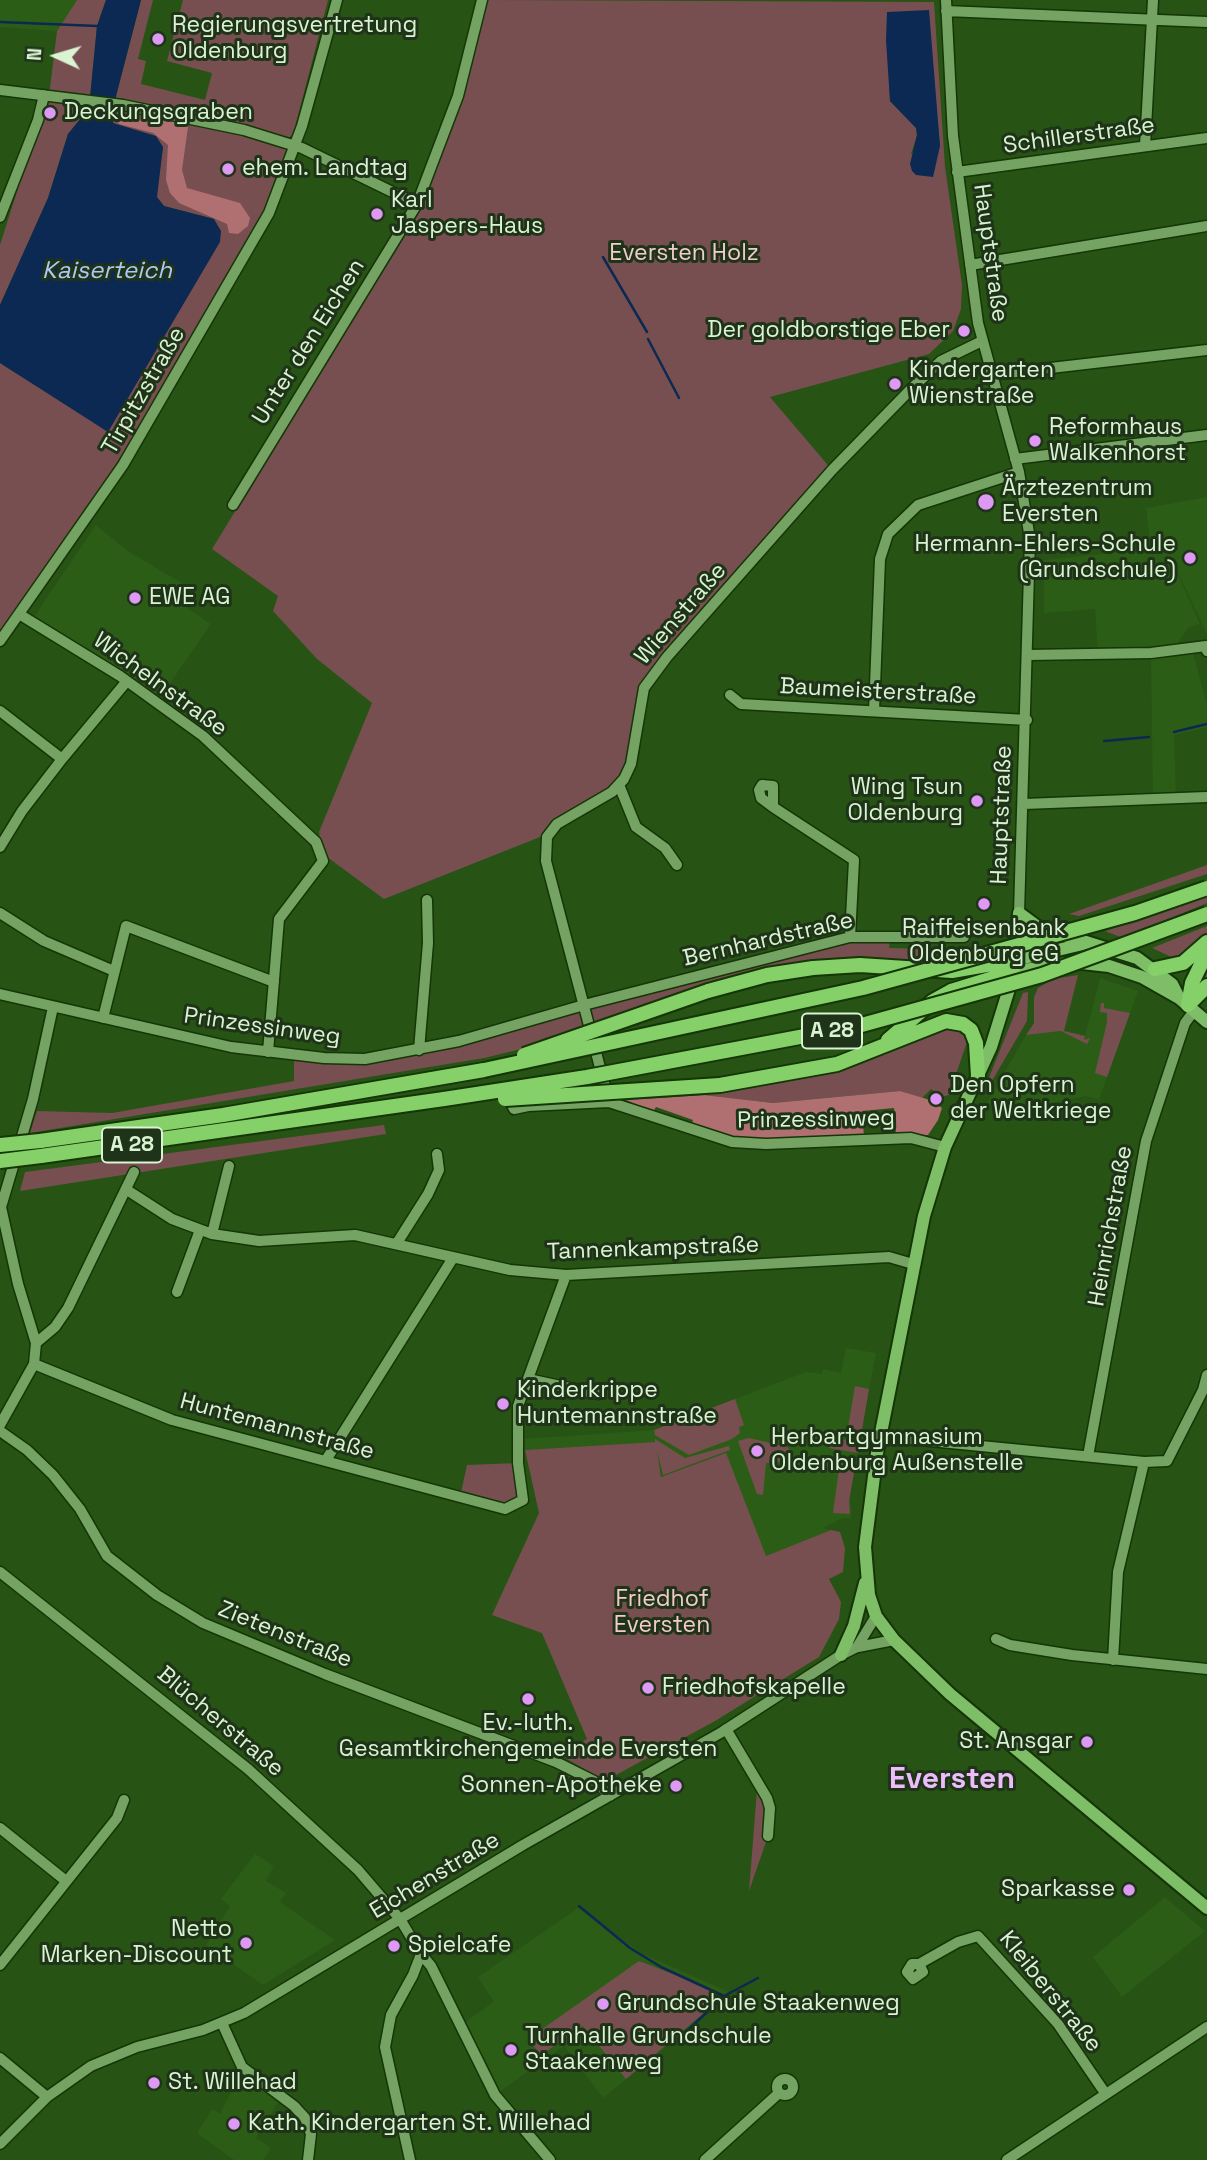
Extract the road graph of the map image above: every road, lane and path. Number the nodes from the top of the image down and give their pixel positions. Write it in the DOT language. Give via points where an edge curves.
graph roads {
  1 [pos="337,0"];
  2 [pos="482,0"];
  3 [pos="1153,0"];
  4 [pos="946,6"];
  5 [pos="1152,19"];
  6 [pos="1207,22"];
  7 [pos="0,90"];
  8 [pos="44,95"];
  9 [pos="1207,138"];
  10 [pos="296,146"];
  11 [pos="1145,146"];
  12 [pos="957,172"];
  13 [pos="417,204"];
  14 [pos="0,218"];
  15 [pos="1207,226"];
  16 [pos="970,265"];
  17 [pos="982,341"];
  18 [pos="1207,351"];
  19 [pos="990,375"];
  20 [pos="1207,435"];
  21 [pos="1015,459"];
  22 [pos="1019,472"];
  23 [pos="233,505"];
  24 [pos="19,614"];
  25 [pos="0,641"];
  26 [pos="1207,651"];
  27 [pos="1028,655"];
  28 [pos="127,681"];
  29 [pos="730,695"];
  30 [pos="0,711"];
  31 [pos="874,711"];
  32 [pos="1027,720"];
  33 [pos="62,758"];
  34 [pos="620,785"];
  35 [pos="1207,797"];
  36 [pos="1024,804"];
  37 [pos="773,807"];
  38 [pos="0,847"];
  39 [pos="677,865"];
  40 [pos="1207,888"];
  41 [pos="427,900"];
  42 [pos="0,913"];
  43 [pos="1019,913"];
  44 [pos="1207,914"];
  45 [pos="850,937"];
  46 [pos="964,937"];
  47 [pos="1207,942"];
  48 [pos="1090,943"];
  49 [pos="1207,952"];
  50 [pos="1014,966"];
  51 [pos="1156,969"];
  52 [pos="114,971"];
  53 [pos="274,982"];
  54 [pos="1207,986"];
  55 [pos="0,994"];
  56 [pos="584,1005"];
  57 [pos="1187,1005"];
  58 [pos="53,1007"];
  59 [pos="103,1018"];
  60 [pos="1207,1022"];
  61 [pos="876,1049"];
  62 [pos="419,1050"];
  63 [pos="268,1052"];
  64 [pos="484,1070"];
  65 [pos="978,1076"];
  66 [pos="444,1099"];
  67 [pos="609,1102"];
  68 [pos="528,1106"];
  69 [pos="0,1145"];
  70 [pos="945,1147"];
  71 [pos="41,1149"];
  72 [pos="437,1154"];
  73 [pos="0,1161"];
  74 [pos="229,1166"];
  75 [pos="134,1172"];
  76 [pos="127,1190"];
  77 [pos="200,1230"];
  78 [pos="212,1234"];
  79 [pos="397,1243"];
  80 [pos="453,1258"];
  81 [pos="913,1264"];
  82 [pos="566,1275"];
  83 [pos="177,1292"];
  84 [pos="36,1343"];
  85 [pos="34,1364"];
  86 [pos="1207,1375"];
  87 [pos="528,1379"];
  88 [pos="598,1394"];
  89 [pos="0,1425"];
  90 [pos="0,1431"];
  91 [pos="879,1436"];
  92 [pos="1088,1456"];
  93 [pos="326,1460"];
  94 [pos="1144,1462"];
  95 [pos="0,1572"];
  96 [pos="866,1576"];
  97 [pos="876,1615"];
  98 [pos="855,1622"];
  99 [pos="996,1639"];
  100 [pos="894,1640"];
  101 [pos="857,1647"];
  102 [pos="841,1655"];
  103 [pos="1113,1660"];
  104 [pos="1207,1669"];
  105 [pos="726,1730"];
  106 [pos="610,1796"];
  107 [pos="124,1801"];
  108 [pos="0,1828"];
  109 [pos="768,1836"];
  110 [pos="66,1881"];
  111 [pos="1207,1908"];
  112 [pos="400,1919"];
  113 [pos="421,1954"];
  114 [pos="919,1964"];
  115 [pos="0,1965"];
  116 [pos="222,2023"];
  117 [pos="1207,2027"];
  118 [pos="0,2058"];
  119 [pos="779,2093"];
  120 [pos="1105,2093"];
  121 [pos="47,2097"];
  122 [pos="0,2144"];
  123 [pos="308,2160"];
  124 [pos="410,2160"];
  125 [pos="550,2160"];
  126 [pos="705,2160"];
  127 [pos="1007,2160"];
  1 -- 10 [label="street, Tirpitzstraße"];
  2 -- 13 [label="street, Unter den Eichen" via="458,96"];
  3 -- 5 [label="street"];
  4 -- 5 [label="street"];
  4 -- 12 [label="street, Hauptstraße"];
  5 -- 6 [label="street"];
  5 -- 11 [label="street"];
  7 -- 8 [label="street"];
  8 -- 10 [label="street" via="206,120"];
  8 -- 14 [label="street"];
  9 -- 11 [label="street, Schillerstraße"];
  10 -- 13 [label="street"];
  10 -- 24 [label="street, Tirpitzstraße" via="256,238 123,465"];
  11 -- 12 [label="street, Schillerstraße"];
  12 -- 16 [label="street, Hauptstraße"];
  13 -- 23 [label="street, Unter den Eichen"];
  15 -- 16 [label="street"];
  16 -- 17 [label="street, Hauptstraße"];
  17 -- 19 [label="street, Hauptstraße"];
  17 -- 34 [label="street, Wienstraße" via="941,361 911,389 832,470 655,671 644,688 631,764"];
  18 -- 19 [label="street"];
  19 -- 21 [label="street, Hauptstraße"];
  20 -- 21 [label="street"];
  21 -- 22 [label="street, Hauptstraße"];
  22 -- 27 [label="street, Hauptstraße" via="1030,539"];
  22 -- 31 [label="street" via="918,505 888,534 880,559"];
  24 -- 25 [label="street, Tirpitzstraße"];
  24 -- 28 [label="street, Wichelnstraße"];
  26 -- 27 [label="street" via="1206,646 1151,653"];
  27 -- 32 [label="street, Hauptstraße"];
  28 -- 33 [label="street"];
  28 -- 53 [label="street, Wichelnstraße" via="205,737 309,835 324,861 279,919"];
  29 -- 31 [label="street, Baumeisterstraße" via="741,704"];
  30 -- 33 [label="street"];
  31 -- 32 [label="street, Baumeisterstraße"];
  32 -- 36 [label="street, Hauptstraße"];
  33 -- 38 [label="street"];
  34 -- 39 [label="street" via="636,827 665,848"];
  34 -- 56 [label="street" via="557,824 545,845"];
  35 -- 36 [label="street"];
  36 -- 43 [label="street, Hauptstraße"];
  37 -- 45 [label="street" via="853,860"];
  40 -- 64 [label="highway, A 28, bridge" via="1135,913 863,988"];
  41 -- 62 [label="street" via="429,943"];
  42 -- 52 [label="street" via="44,941"];
  43 -- 48 [label="main road" via="1038,927"];
  43 -- 50 [label="main road, Hauptstraße"];
  44 -- 66 [label="highway, A 28, bridge" via="1042,975 858,1026"];
  45 -- 46 [label="street, Bernhardstraße"];
  45 -- 56 [label="street, Bernhardstraße"];
  47 -- 51 [label="highway" via="1183,963"];
  48 -- 50 [label="main road" via="1067,946"];
  48 -- 51 [label="main road" via="1122,951"];
  49 -- 57 [label="highway"];
  50 -- 57 [label="main road" via="1100,964 1142,977"];
  50 -- 61 [label="highway" via="933,1001"];
  50 -- 64 [label="highway, bridge" via="952,971 860,965 767,975 708,991"];
  50 -- 65 [label="main road, Hauptstraße" via="1002,1017"];
  51 -- 57 [label="main road"];
  52 -- 53 [label="street" via="126,926"];
  52 -- 59 [label="street"];
  53 -- 63 [label="street"];
  54 -- 57 [label="highway"];
  55 -- 58 [label="street, Prinzessinweg"];
  56 -- 62 [label="street, Prinzessinweg"];
  56 -- 67 [label="street"];
  57 -- 60 [label="main road"];
  57 -- 92 [label="street, Heinrichstraße" via="1145,1143"];
  58 -- 59 [label="street, Prinzessinweg"];
  58 -- 84 [label="street" via="33,1099 1,1207"];
  59 -- 63 [label="street, Prinzessinweg" via="202,1042"];
  61 -- 65 [label="highway" via="935,1024 958,1023 974,1035"];
  61 -- 66 [label="highway, bridge" via="815,1069 720,1085"];
  62 -- 63 [label="street, Prinzessinweg" via="365,1059"];
  64 -- 71 [label="highway, A 28"];
  65 -- 70 [label="main road, Hauptstraße"];
  66 -- 71 [label="highway, A 28"];
  67 -- 68 [label="street, Prinzessinweg"];
  67 -- 70 [label="street, Prinzessinweg" via="732,1142 911,1138"];
  69 -- 71 [label="highway, A 28, bridge"];
  70 -- 81 [label="main road, Hauptstraße"];
  71 -- 73 [label="highway, A 28, bridge"];
  72 -- 79 [label="street" via="439,1170"];
  74 -- 78 [label="street"];
  75 -- 76 [label="street"];
  76 -- 77 [label="street, Tannenkampstraße" via="172,1219"];
  76 -- 84 [label="street" via="68,1308 55,1328"];
  77 -- 78 [label="street, Tannenkampstraße"];
  77 -- 83 [label="street"];
  78 -- 79 [label="street, Tannenkampstraße" via="259,1241 355,1235"];
  79 -- 80 [label="street, Tannenkampstraße"];
  80 -- 82 [label="street, Tannenkampstraße"];
  80 -- 93 [label="street"];
  81 -- 82 [label="street, Tannenkampstraße" via="889,1257"];
  81 -- 91 [label="main road, Hauptstraße"];
  82 -- 87 [label="street"];
  84 -- 85 [label="street"];
  85 -- 89 [label="street"];
  85 -- 93 [label="street, Huntemannstraße" via="172,1420"];
  86 -- 94 [label="street" via="1167,1461"];
  87 -- 88 [label="street"];
  87 -- 93 [label="street, Huntemannstraße" via="516,1418 523,1500 505,1509"];
  90 -- 106 [label="street, Zietenstraße" via="54,1475 107,1556 203,1623 556,1762 596,1782"];
  91 -- 92 [label="street"];
  91 -- 96 [label="main road, Hauptstraße"];
  92 -- 94 [label="street"];
  94 -- 103 [label="street" via="1118,1572"];
  95 -- 112 [label="street, Blücherstraße" via="248,1769 358,1870"];
  96 -- 97 [label="main road, Hauptstraße"];
  96 -- 98 [label="main road"];
  97 -- 98 [label="main road"];
  97 -- 100 [label="main road"];
  97 -- 101 [label="street"];
  98 -- 102 [label="main road"];
  99 -- 103 [label="street" via="1010,1646"];
  100 -- 101 [label="street, Eichenstraße"];
  100 -- 111 [label="main road" via="999,1737"];
  101 -- 102 [label="street, Eichenstraße"];
  102 -- 105 [label="street, Eichenstraße"];
  103 -- 104 [label="street"];
  105 -- 106 [label="street, Eichenstraße"];
  105 -- 109 [label="street" via="767,1798"];
  106 -- 112 [label="street, Eichenstraße"];
  107 -- 110 [label="street" via="117,1818"];
  108 -- 110 [label="street"];
  110 -- 115 [label="street"];
  112 -- 113 [label="street, Blücherstraße"];
  112 -- 116 [label="street, Eichenstraße"];
  113 -- 124 [label="street" via="391,2015 385,2047"];
  113 -- 125 [label="street, Blücherstraße" via="495,2095"];
  114 -- 120 [label="street, Kleiberstraße" via="978,1936 1058,2024"];
  116 -- 121 [label="street, Eichenstraße" via="114,2055"];
  116 -- 123 [label="street" via="242,2067 305,2118 311,2134"];
  117 -- 120 [label="street"];
  118 -- 121 [label="street"];
  119 -- 126 [label="street"];
  120 -- 127 [label="street"];
  121 -- 122 [label="street, Eichenstraße"];
}
